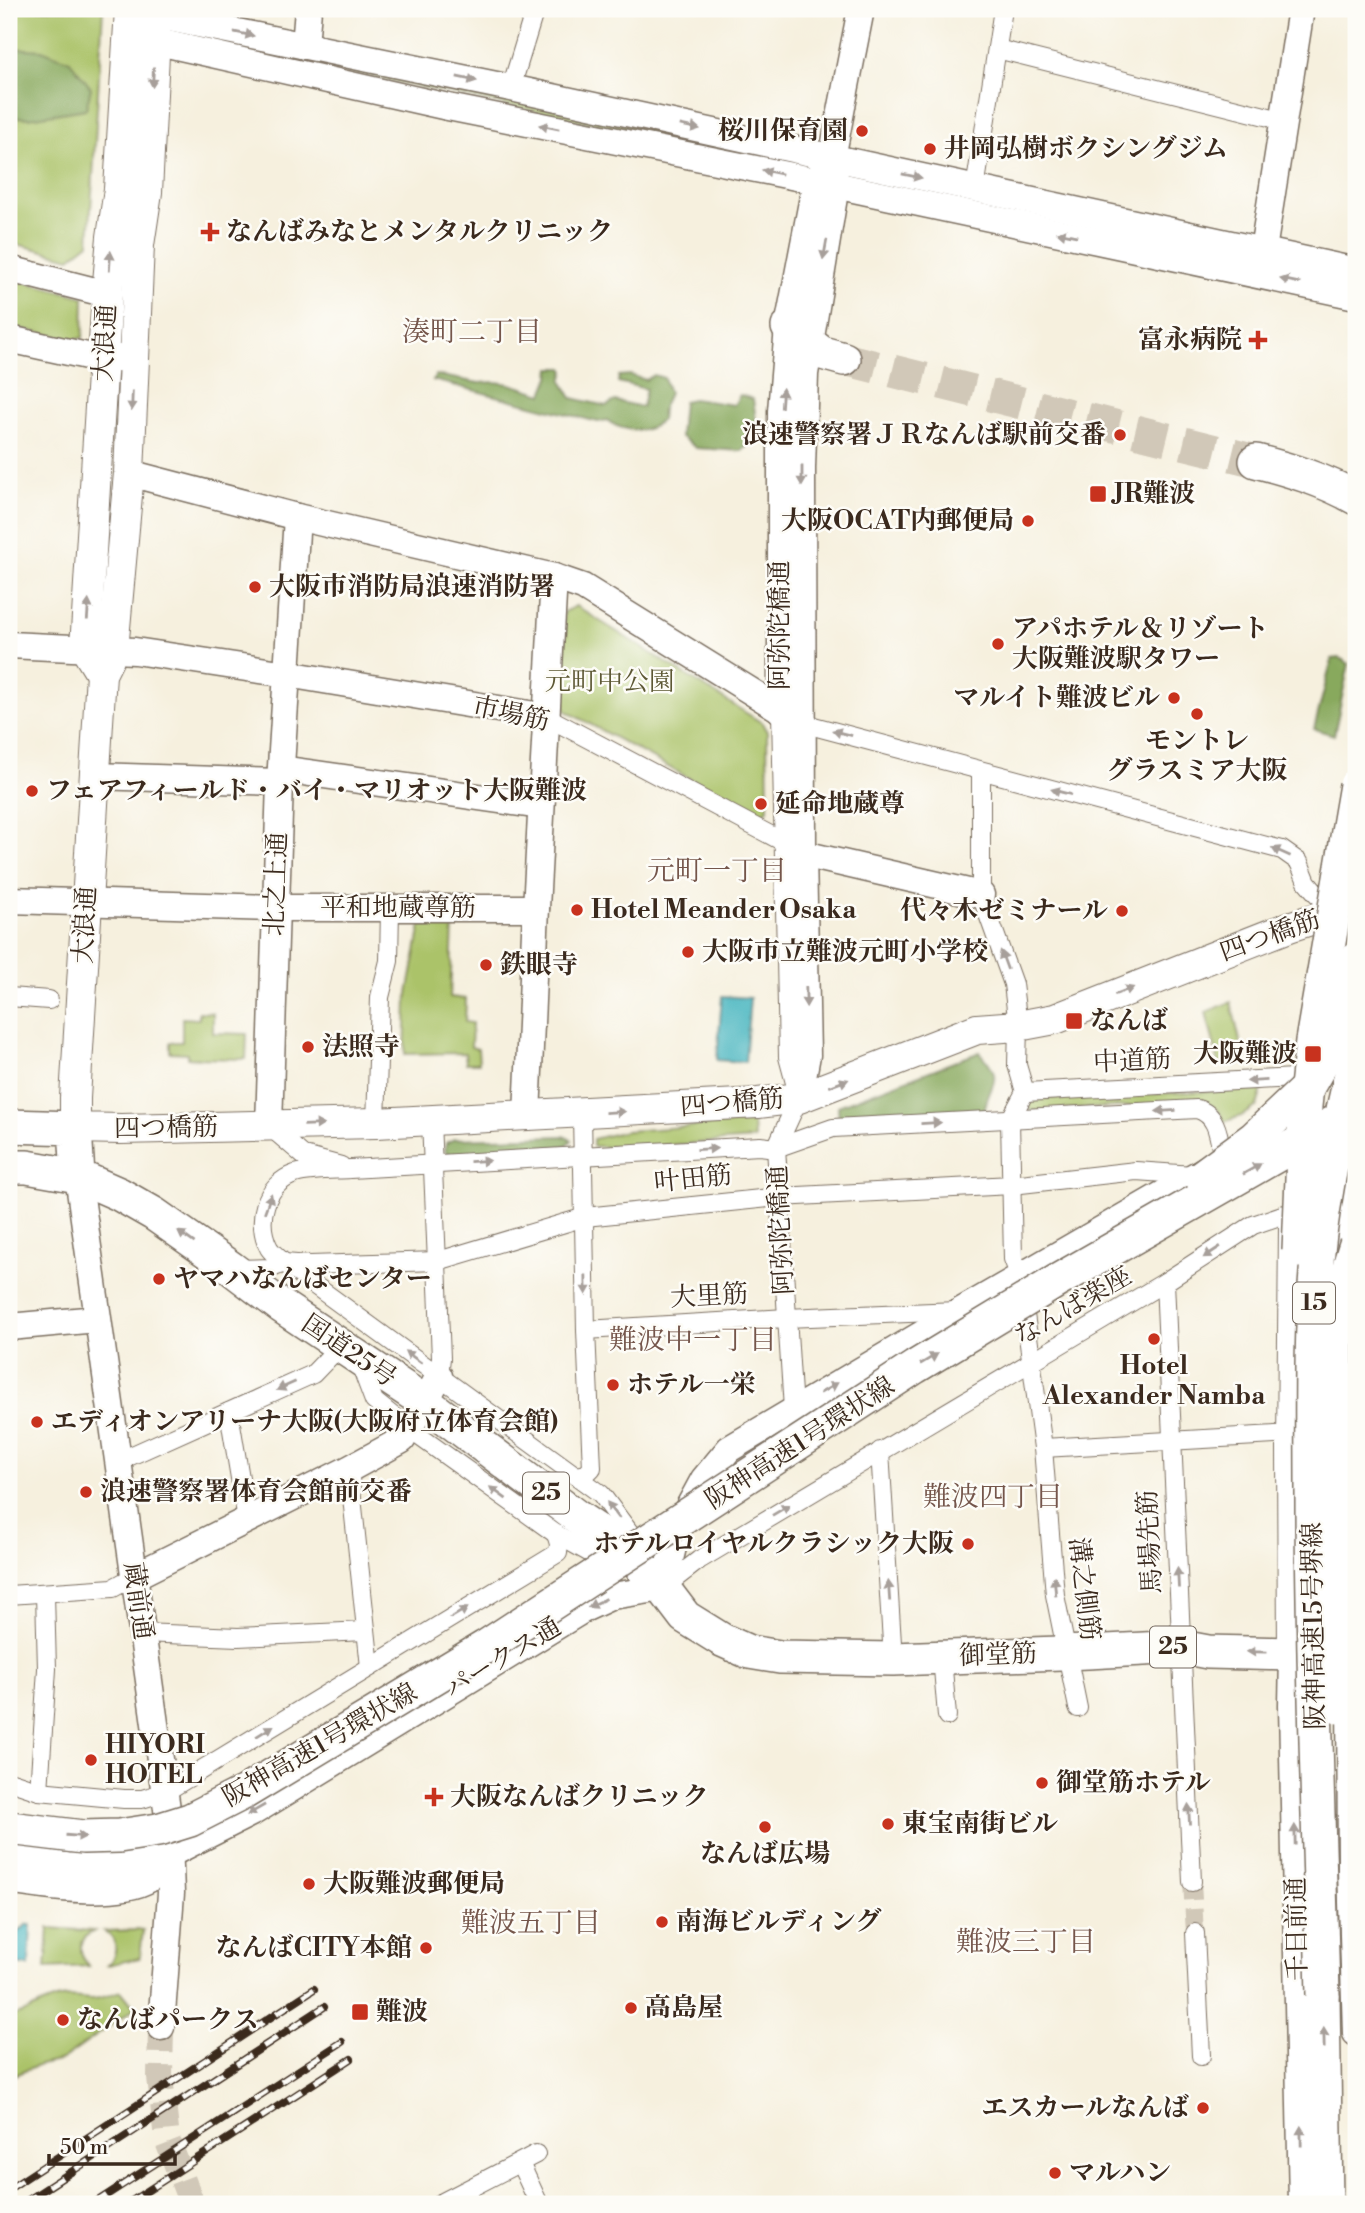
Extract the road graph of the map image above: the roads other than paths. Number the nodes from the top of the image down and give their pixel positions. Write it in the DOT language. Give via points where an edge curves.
graph roads {
  1 [pos="308,9"];
  2 [pos="535,9"];
  3 [pos="861,9"];
  4 [pos="1003,9"];
  5 [pos="1301,9"];
  6 [pos="142,20"];
  7 [pos="305,46"];
  8 [pos="997,49"];
  9 [pos="511,88"];
  10 [pos="1284,121"];
  11 [pos="832,158"];
  12 [pos="826,183"];
  13 [pos="975,189"];
  14 [pos="1263,250"];
  15 [pos="9,269"];
  16 [pos="1356,271"];
  17 [pos="107,294"];
  18 [pos="1356,296"];
  19 [pos="799,335"];
  20 [pos="9,339"];
  21 [pos="119,358"];
  22 [pos="844,359"];
  23 [pos="1255,461"];
  24 [pos="129,472"];
  25 [pos="1356,498"];
  26 [pos="297,517"];
  27 [pos="554,577"];
  28 [pos="9,645"];
  29 [pos="100,657"];
  30 [pos="287,674"];
  31 [pos="547,717"];
  32 [pos="792,717"];
  33 [pos="981,771"];
  34 [pos="280,775"];
  35 [pos="94,776"];
  36 [pos="1356,785"];
  37 [pos="541,806"];
  38 [pos="794,848"];
  39 [pos="1356,861"];
  40 [pos="981,895"];
  41 [pos="9,900"];
  42 [pos="86,902"];
  43 [pos="1354,906"];
  44 [pos="275,908"];
  45 [pos="390,908"];
  46 [pos="536,908"];
  47 [pos="1356,959"];
  48 [pos="9,997"];
  49 [pos="49,1000"];
  50 [pos="1018,1026"];
  51 [pos="1346,1042"];
  52 [pos="1322,1091"];
  53 [pos="1026,1093"];
  54 [pos="799,1098"];
  55 [pos="1356,1098"];
  56 [pos="1356,1110"];
  57 [pos="582,1114"];
  58 [pos="527,1116"];
  59 [pos="1010,1120"];
  60 [pos="431,1121"];
  61 [pos="376,1123"];
  62 [pos="9,1126"];
  63 [pos="269,1126"];
  64 [pos="75,1128"];
  65 [pos="776,1148"];
  66 [pos="582,1155"];
  67 [pos="1223,1159"];
  68 [pos="433,1164"];
  69 [pos="9,1167"];
  70 [pos="350,1169"];
  71 [pos="78,1175"];
  72 [pos="1197,1175"];
  73 [pos="1012,1185"];
  74 [pos="1356,1187"];
  75 [pos="779,1197"];
  76 [pos="1294,1211"];
  77 [pos="585,1217"];
  78 [pos="1356,1244"];
  79 [pos="438,1261"];
  80 [pos="284,1263"];
  81 [pos="231,1268"];
  82 [pos="1020,1277"];
  83 [pos="1057,1281"];
  84 [pos="1165,1282"];
  85 [pos="961,1311"];
  86 [pos="786,1318"];
  87 [pos="97,1319"];
  88 [pos="9,1327"];
  89 [pos="586,1330"];
  90 [pos="349,1352"];
  91 [pos="1032,1360"];
  92 [pos="424,1403"];
  93 [pos="793,1409"];
  94 [pos="229,1412"];
  95 [pos="1351,1430"];
  96 [pos="1292,1434"];
  97 [pos="1171,1441"];
  98 [pos="1043,1448"];
  99 [pos="880,1451"];
  100 [pos="117,1462"];
  101 [pos="349,1469"];
  102 [pos="577,1476"];
  103 [pos="247,1520"];
  104 [pos="555,1534"];
  105 [pos="1312,1556"];
  106 [pos="135,1576"];
  107 [pos="663,1588"];
  108 [pos="45,1594"];
  109 [pos="9,1595"];
  110 [pos="365,1631"];
  111 [pos="142,1633"];
  112 [pos="1181,1647"];
  113 [pos="1353,1652"];
  114 [pos="1065,1653"];
  115 [pos="1293,1654"];
  116 [pos="942,1657"];
  117 [pos="893,1659"];
  118 [pos="370,1667"];
  119 [pos="1077,1708"];
  120 [pos="947,1716"];
  121 [pos="9,1782"];
  122 [pos="39,1791"];
  123 [pos="165,1792"];
  124 [pos="9,1828"];
  125 [pos="170,1854"];
  126 [pos="9,1858"];
  127 [pos="9,1881"];
  128 [pos="1192,1882"];
  129 [pos="1195,1933"];
  130 [pos="1323,1996"];
  131 [pos="161,2027"];
  132 [pos="1356,2033"];
  133 [pos="1201,2056"];
  134 [pos="536,2154"];
  135 [pos="520,2163"];
  136 [pos="439,2204"];
  137 [pos="540,2204"];
  138 [pos="1302,2204"];
  139 [pos="1326,2204"];
  1 -- 7 [label="street"];
  2 -- 9 [label="street"];
  3 -- 11 [label="street, 阿弥陀橋通"];
  4 -- 8 [label="street"];
  5 -- 10 [label="street"];
  6 -- 7 [label="street, one-way"];
  12 -- 6 [label="street, one-way" via="448,107"];
  17 -- 6 [label="main road, 大浪通, one-way"];
  6 -- 21 [label="main road, 大浪通, one-way" via="147,192"];
  7 -- 9 [label="street, one-way"];
  8 -- 10 [label="street"];
  8 -- 13 [label="street"];
  9 -- 11 [label="street, one-way"];
  10 -- 14 [label="street"];
  11 -- 12 [label="street, 阿弥陀橋通"];
  11 -- 13 [label="street, one-way"];
  18 -- 12 [label="street, one-way"];
  12 -- 19 [label="street, 阿弥陀橋通"];
  13 -- 14 [label="street"];
  14 -- 16 [label="street"];
  15 -- 17 [label="street"];
  17 -- 21 [label="main road, 大浪通"];
  19 -- 22 [label="highway" via="822,354"];
  19 -- 32 [label="street, 阿弥陀橋通" via="806,374"];
  20 -- 21 [label="street"];
  21 -- 24 [label="main road, 大浪通, one-way"];
  29 -- 21 [label="main road, 大浪通, one-way"];
  23 -- 25 [label="highway" via="1306,474"];
  24 -- 26 [label="street"];
  24 -- 29 [label="main road, 大浪通"];
  26 -- 27 [label="street"];
  26 -- 30 [label="street, 北之上通"];
  27 -- 31 [label="street"];
  27 -- 32 [label="street" via="583,587"];
  28 -- 29 [label="street, 市場筋"];
  29 -- 30 [label="street, 市場筋"];
  29 -- 35 [label="main road, 大浪通"];
  30 -- 31 [label="street, 市場筋"];
  30 -- 34 [label="street, 北之上通"];
  31 -- 37 [label="street"];
  31 -- 38 [label="street, 市場筋"];
  33 -- 32 [label="street, one-way"];
  32 -- 38 [label="street, 阿弥陀橋通"];
  33 -- 40 [label="street"];
  43 -- 33 [label="street, one-way" via="1318,895 1299,862 1282,850"];
  34 -- 35 [label="street"];
  34 -- 37 [label="street"];
  34 -- 44 [label="street, 北之上通"];
  35 -- 42 [label="main road, 大浪通"];
  36 -- 105 [label="highway, bridge" via="1305,1106 1299,1337"];
  37 -- 46 [label="street"];
  38 -- 40 [label="street, 市場筋"];
  38 -- 54 [label="street, 阿弥陀橋通" via="807,1055"];
  39 -- 43 [label="main road"];
  50 -- 40 [label="street, one-way" via="1013,984"];
  41 -- 42 [label="street, 平和地蔵尊筋"];
  42 -- 44 [label="street, 平和地蔵尊筋"];
  42 -- 64 [label="main road, 大浪通"];
  50 -- 43 [label="main road, 四つ橋筋, one-way" via="1055,1018"];
  43 -- 51 [label="highway, bridge" via="1341,1009"];
  43 -- 52 [label="main road"];
  44 -- 45 [label="street, 平和地蔵尊筋"];
  44 -- 63 [label="street, 北之上通"];
  45 -- 46 [label="street, 平和地蔵尊筋"];
  45 -- 61 [label="street" via="389,961 380,997"];
  46 -- 58 [label="street"];
  47 -- 51 [label="highway, bridge"];
  48 -- 49 [label="street"];
  50 -- 53 [label="street" via="1017,1065"];
  54 -- 50 [label="main road, 四つ橋筋, one-way" via="977,1029"];
  51 -- 83 [label="highway, bridge" via="1326,1055 1307,1088 1254,1138"];
  51 -- 105 [label="highway, 阪神高速15号堺線 / 15, bridge" via="1317,1260"];
  52 -- 53 [label="street, 中道筋, one-way"];
  52 -- 55 [label="street"];
  52 -- 67 [label="street"];
  52 -- 76 [label="main road"];
  53 -- 59 [label="street"];
  57 -- 54 [label="main road, 四つ橋筋, one-way"];
  54 -- 65 [label="street, 阿弥陀橋通"];
  83 -- 56 [label="highway, 阪神高速1号環状線, one-way, bridge"];
  57 -- 58 [label="main road, 四つ橋筋"];
  57 -- 66 [label="street"];
  58 -- 60 [label="main road, 四つ橋筋"];
  65 -- 59 [label="street, 中道筋, one-way" via="833,1128"];
  67 -- 59 [label="street, 中道筋, one-way" via="1214,1119 1197,1109"];
  59 -- 73 [label="street, 溝之側筋"];
  60 -- 61 [label="main road, 四つ橋筋"];
  60 -- 68 [label="street"];
  63 -- 61 [label="main road, 四つ橋筋, one-way"];
  62 -- 64 [label="highway"];
  63 -- 64 [label="main road, 四つ橋筋"];
  63 -- 70 [label="street" via="304,1156"];
  64 -- 71 [label="highway, 大浪通"];
  66 -- 65 [label="street, one-way"];
  65 -- 75 [label="street, 阿弥陀橋通"];
  68 -- 66 [label="street, one-way"];
  66 -- 77 [label="street"];
  67 -- 72 [label="street"];
  68 -- 70 [label="street"];
  68 -- 79 [label="street"];
  69 -- 71 [label="highway, 国道25号 / 25"];
  80 -- 70 [label="street, one-way" via="270,1249 264,1231 266,1203 273,1190 296,1174"];
  81 -- 71 [label="highway, 国道25号 / 25, one-way" via="154,1214"];
  71 -- 87 [label="street, 蔵前通"];
  72 -- 73 [label="street, 叶田筋" via="1136,1171"];
  72 -- 82 [label="street"];
  73 -- 75 [label="street, 叶田筋"];
  73 -- 82 [label="street, 溝之側筋" via="1013,1259"];
  74 -- 95 [label="main road" via="1344,1331"];
  75 -- 77 [label="street, 叶田筋"];
  75 -- 86 [label="street, 阿弥陀橋通"];
  76 -- 84 [label="street, なんば楽座, one-way" via="1253,1225"];
  76 -- 96 [label="main road"];
  77 -- 79 [label="street, 叶田筋"];
  77 -- 89 [label="street, one-way"];
  78 -- 130 [label="highway, bridge" via="1336,1342 1338,1772"];
  79 -- 80 [label="street, 叶田筋"];
  79 -- 92 [label="street" via="441,1358"];
  80 -- 81 [label="street, 叶田筋" via="272,1269"];
  92 -- 80 [label="street, one-way"];
  81 -- 90 [label="highway, 国道25号 / 25"];
  82 -- 85 [label="street"];
  82 -- 91 [label="street, 溝之側筋"];
  124 -- 83 [label="highway, 阪神高速1号環状線, one-way, bridge" via="83,1837 119,1836 190,1820 245,1792 485,1647 915,1367"];
  84 -- 91 [label="street, なんば楽座"];
  84 -- 97 [label="street, 馬場先筋"];
  85 -- 86 [label="street, 大里筋"];
  93 -- 85 [label="street, one-way"];
  86 -- 89 [label="street, 大里筋"];
  86 -- 93 [label="street, 阿弥陀橋通"];
  87 -- 88 [label="street"];
  87 -- 100 [label="street, 蔵前通"];
  89 -- 102 [label="street" via="592,1468"];
  90 -- 92 [label="highway, 国道25号 / 25"];
  90 -- 94 [label="street, one-way" via="313,1374"];
  91 -- 98 [label="street, 溝之側筋"];
  91 -- 99 [label="street, なんば楽座"];
  92 -- 101 [label="street" via="401,1440"];
  92 -- 102 [label="street"];
  104 -- 92 [label="street, one-way"];
  92 -- 107 [label="highway, 国道25号 / 25" via="620,1546"];
  93 -- 107 [label="street" via="729,1449 704,1479 678,1527"];
  94 -- 100 [label="street"];
  94 -- 103 [label="street"];
  95 -- 113 [label="main road"];
  96 -- 97 [label="street"];
  96 -- 115 [label="main road"];
  97 -- 98 [label="street"];
  112 -- 97 [label="street, 馬場先筋, one-way"];
  114 -- 98 [label="street, 溝之側筋, one-way" via="1055,1595"];
  107 -- 99 [label="street, なんば楽座, one-way" via="699,1560"];
  117 -- 99 [label="street, one-way"];
  100 -- 106 [label="street, 蔵前通"];
  101 -- 103 [label="street"];
  101 -- 110 [label="street"];
  107 -- 102 [label="street, one-way" via="601,1494"];
  103 -- 106 [label="street"];
  104 -- 107 [label="street" via="599,1560"];
  118 -- 104 [label="street, one-way" via="558,1553"];
  105 -- 130 [label="highway, 阪神高速15号堺線 / 15, bridge"];
  106 -- 108 [label="street" via="113,1588"];
  106 -- 111 [label="street, 蔵前通"];
  107 -- 117 [label="highway, 御堂筋 / 25" via="685,1616 749,1651 780,1657"];
  107 -- 125 [label="street, パークス通, one-way" via="612,1596 586,1608 255,1811"];
  108 -- 109 [label="street"];
  108 -- 122 [label="street" via="47,1669"];
  110 -- 111 [label="street" via="238,1637"];
  110 -- 118 [label="street"];
  111 -- 123 [label="street, 蔵前通"];
  112 -- 114 [label="highway, 御堂筋 / 25"];
  115 -- 112 [label="highway, 御堂筋 / 25, one-way"];
  128 -- 112 [label="street, 馬場先筋, one-way"];
  113 -- 115 [label="highway, 御堂筋 / 25"];
  113 -- 132 [label="street"];
  114 -- 116 [label="highway, 御堂筋 / 25"];
  114 -- 119 [label="street, 溝之側筋"];
  138 -- 115 [label="street, 千日前通, one-way"];
  116 -- 117 [label="highway, 御堂筋 / 25"];
  116 -- 120 [label="street"];
  123 -- 118 [label="street, one-way"];
  121 -- 122 [label="street"];
  122 -- 123 [label="street" via="124,1800"];
  123 -- 125 [label="street, 蔵前通"];
  125 -- 126 [label="street, パークス通" via="115,1867"];
  125 -- 127 [label="street, パークス通" via="150,1879 130,1886 70,1889"];
  125 -- 131 [label="street, 蔵前通"];
  129 -- 133 [label="street"];
  139 -- 130 [label="highway, 阪神高速15号堺線 / 15, one-way"];
  134 -- 135 [label="street"];
  135 -- 136 [label="street"];
  135 -- 137 [label="street"];
}
